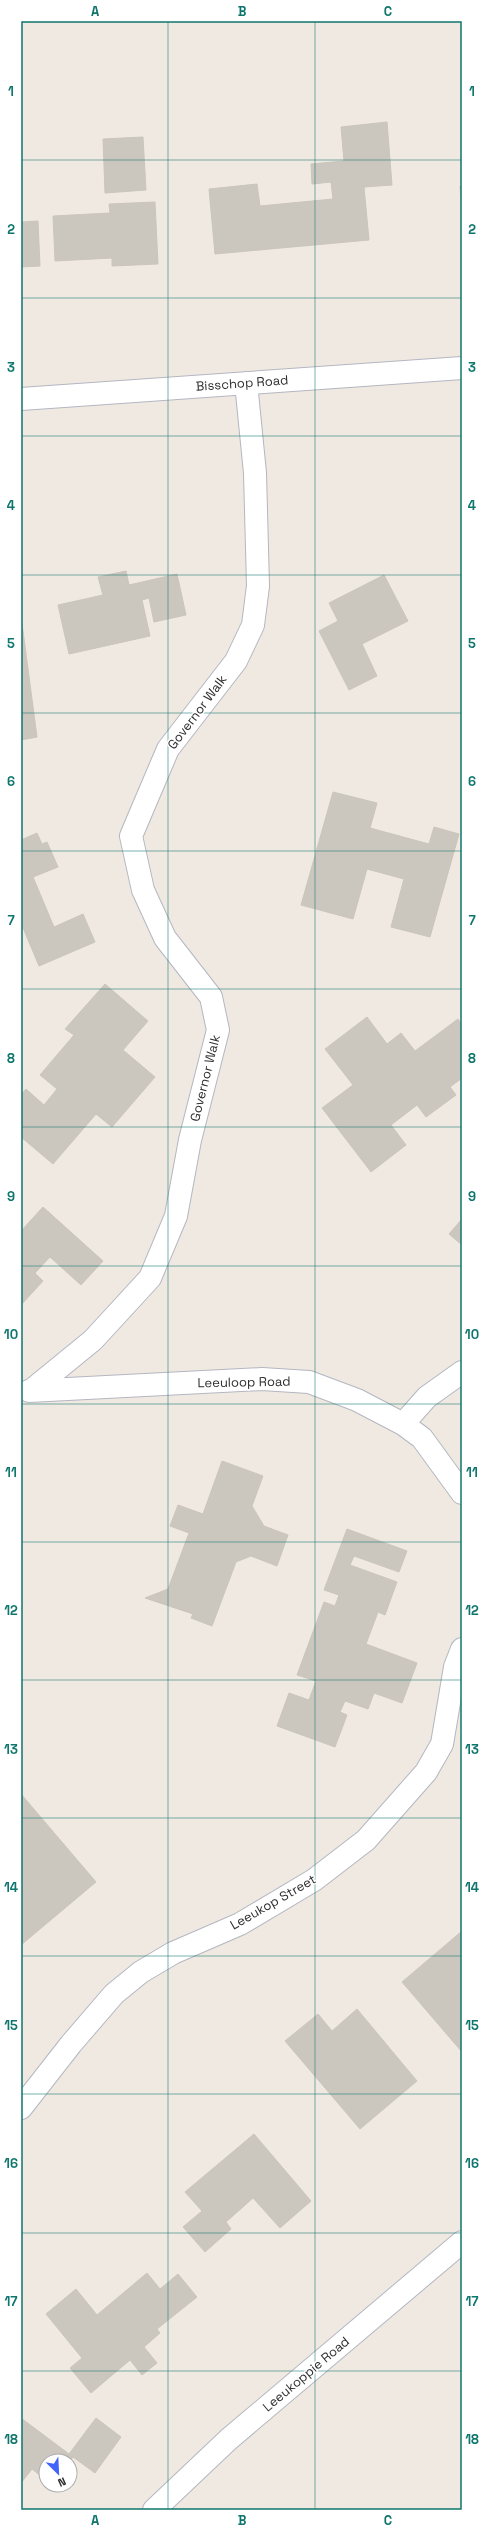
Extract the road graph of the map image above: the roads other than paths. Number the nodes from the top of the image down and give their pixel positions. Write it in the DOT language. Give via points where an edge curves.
graph roads {
  1 [pos="462,368"];
  2 [pos="246,383"];
  3 [pos="21,399"];
  4 [pos="462,1372"];
  5 [pos="27,1392"];
  6 [pos="403,1424"];
  7 [pos="462,1494"];
  8 [pos="462,1649"];
  9 [pos="21,2108"];
  10 [pos="462,2242"];
  11 [pos="154,2510"];
  1 -- 2 [label="street, Bisschop Road"];
  2 -- 3 [label="street, Bisschop Road"];
  2 -- 5 [label="street, Governor Walk" via="255,473 258,579 253,625 236,661 168,749 131,836 143,890 165,938 211,997 218,1030 190,1140 176,1216 150,1278 93,1340"];
  4 -- 6 [label="street" via="426,1397"];
  5 -- 6 [label="street, Leeuloop Road" via="262,1379 309,1382 357,1400"];
  6 -- 7 [label="street, Leeuloop Road" via="422,1438"];
  8 -- 9 [label="street, Leeukop Street" via="455,1667 442,1744 426,1772 366,1840 314,1880 240,1924 173,1953 140,1972 114,1994 70,2044"];
  10 -- 11 [label="street, Leeukoppie Road" via="229,2439"];
}
